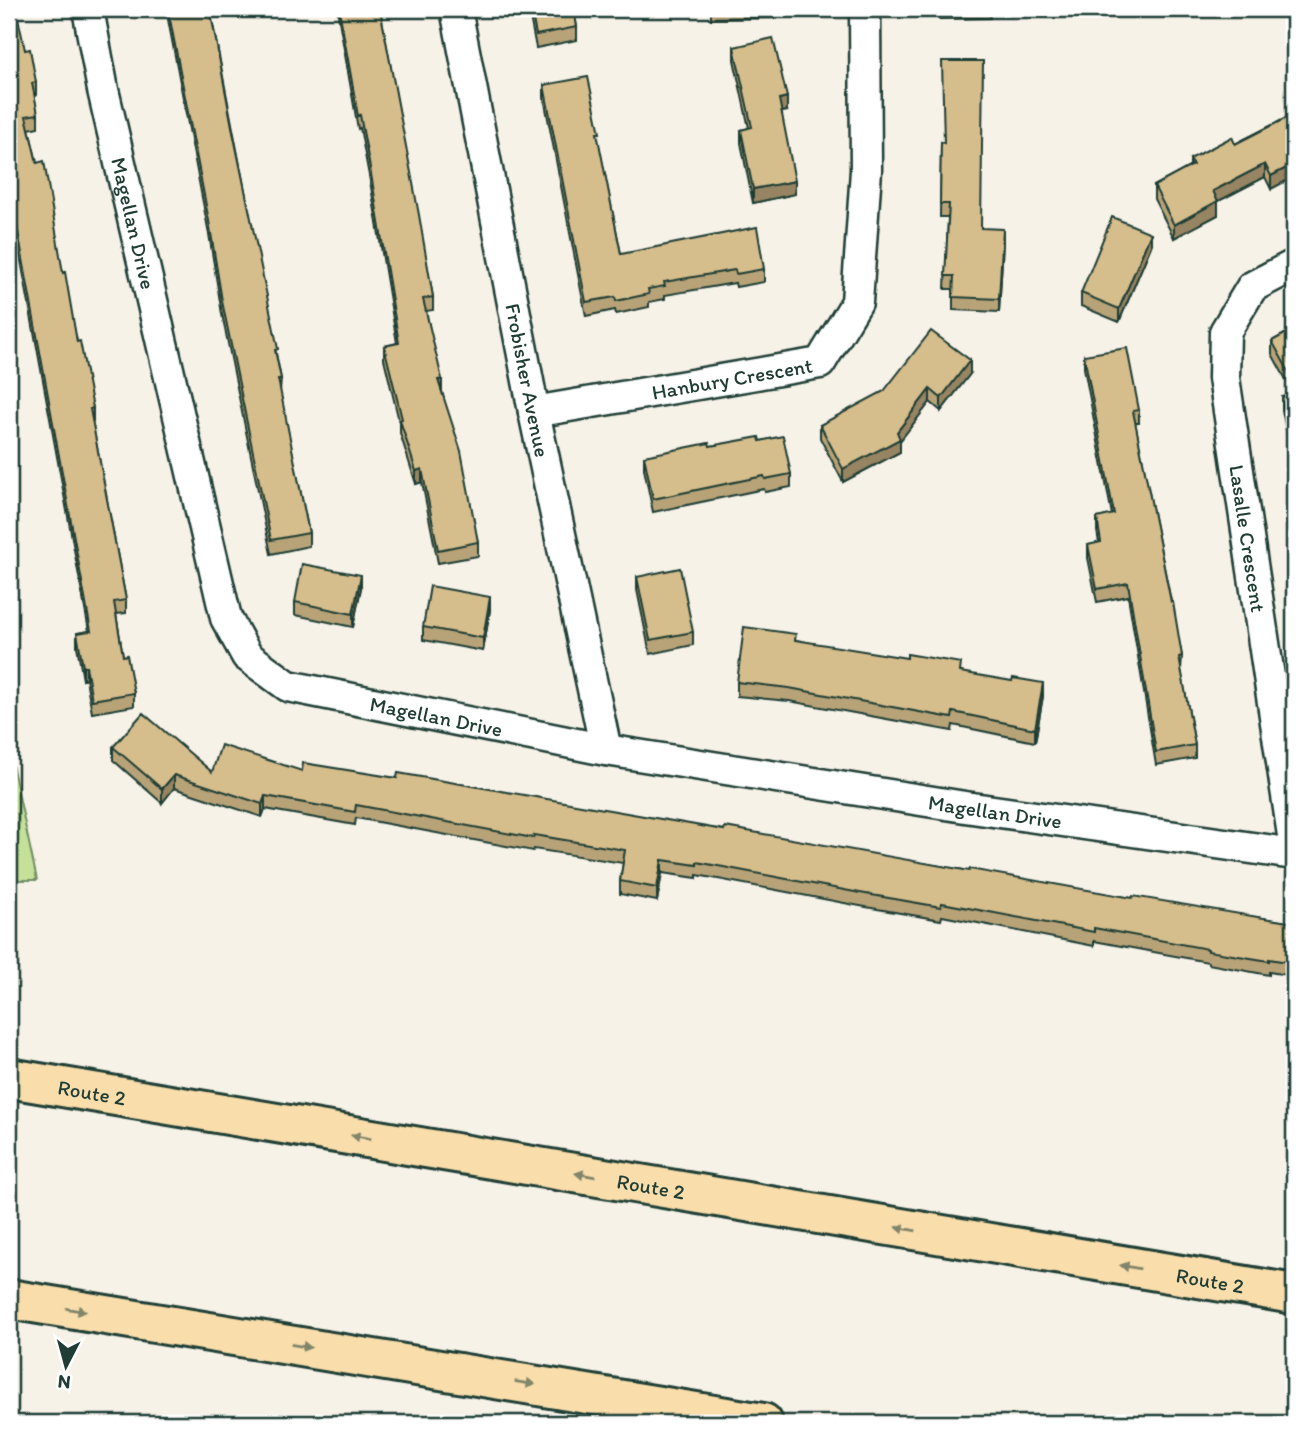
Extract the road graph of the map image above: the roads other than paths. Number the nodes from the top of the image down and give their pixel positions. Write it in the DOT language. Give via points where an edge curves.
graph roads {
  1 [pos="88,9"];
  2 [pos="456,9"];
  3 [pos="865,9"];
  4 [pos="1294,265"];
  5 [pos="534,412"];
  6 [pos="607,750"];
  7 [pos="1294,842"];
  8 [pos="1294,854"];
  9 [pos="9,1066"];
  10 [pos="9,1078"];
  11 [pos="65,1087"];
  12 [pos="1294,1294"];
  13 [pos="9,1299"];
  14 [pos="763,1423"];
  1 -- 6 [label="street, Magellan Drive" via="226,618 247,656 288,686"];
  2 -- 5 [label="street, Frobisher Avenue"];
  3 -- 5 [label="street, Hanbury Crescent" via="866,170 857,302 820,363"];
  4 -- 7 [label="street, Lasalle Crescent" via="1252,287 1225,332 1224,378"];
  5 -- 6 [label="street, Frobisher Avenue"];
  6 -- 8 [label="street, Magellan Drive"];
  9 -- 11 [label="highway"];
  10 -- 11 [label="highway, Route 2"];
  12 -- 11 [label="highway, Route 2, one-way"];
  13 -- 14 [label="highway, one-way"];
}
